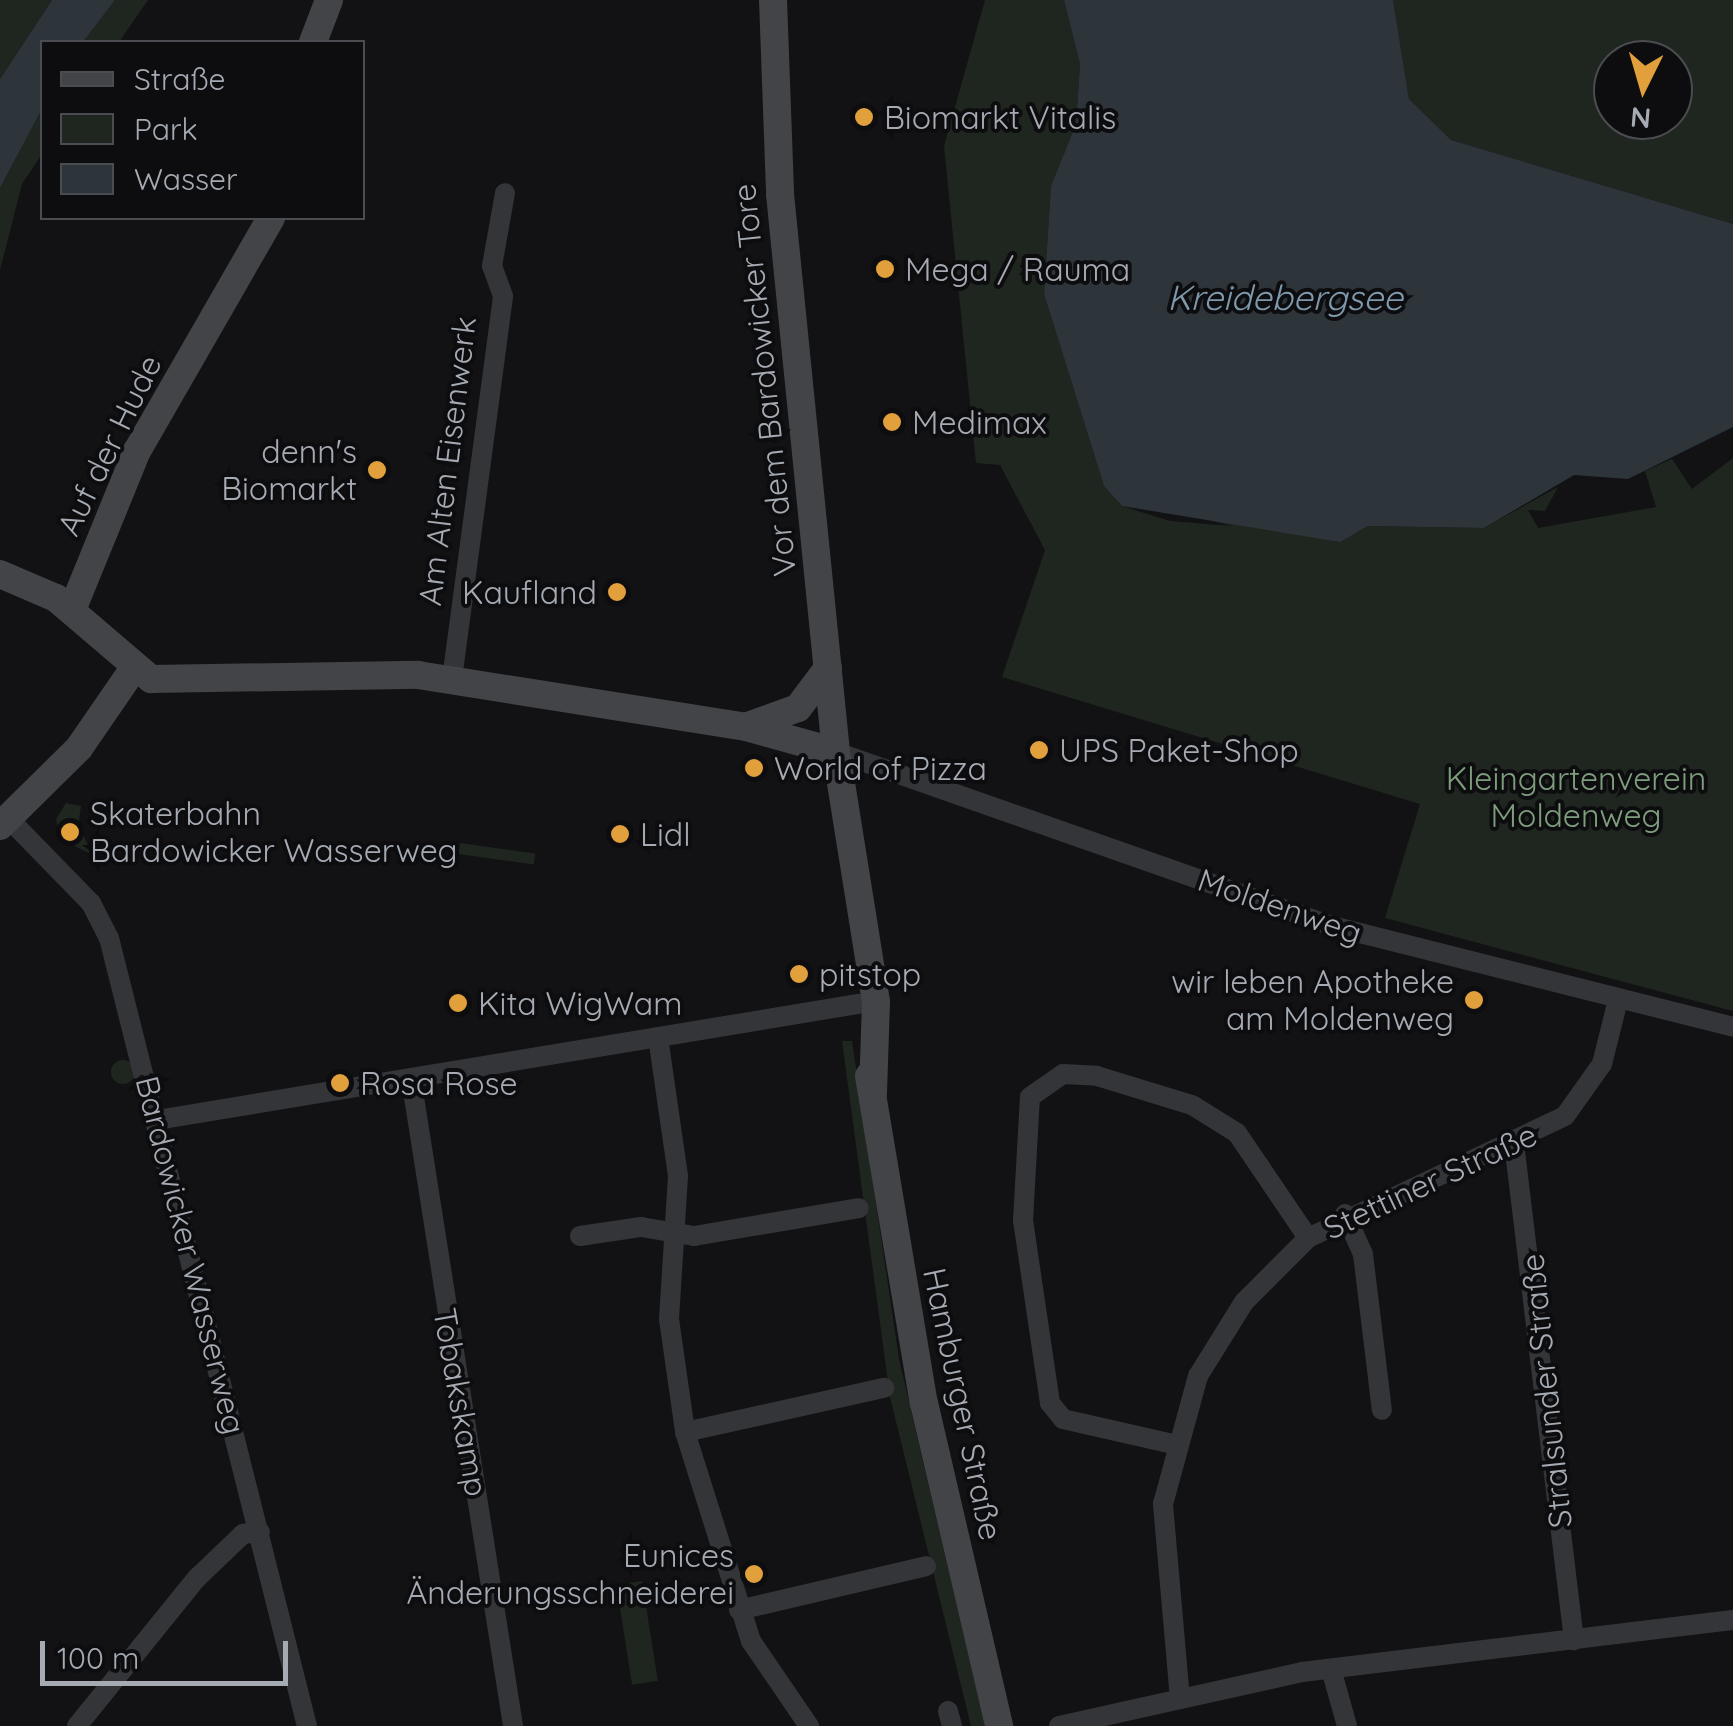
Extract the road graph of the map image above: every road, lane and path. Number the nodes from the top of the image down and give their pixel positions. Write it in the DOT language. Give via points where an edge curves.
graph roads {
  1 [pos="329,0"];
  2 [pos="773,0"];
  3 [pos="314,40"];
  4 [pos="505,193"];
  5 [pos="269,220"];
  6 [pos="0,574"];
  7 [pos="72,610"];
  8 [pos="828,668"];
  9 [pos="132,671"];
  10 [pos="452,679"];
  11 [pos="746,727"];
  12 [pos="836,752"];
  13 [pos="4,822"];
  14 [pos="1618,1000"];
  15 [pos="858,1004"];
  16 [pos="1733,1027"];
  17 [pos="658,1037"];
  18 [pos="411,1078"];
  19 [pos="873,1094"];
  20 [pos="158,1120"];
  21 [pos="1514,1143"];
  22 [pos="859,1208"];
  23 [pos="1345,1214"];
  24 [pos="674,1232"];
  25 [pos="580,1236"];
  26 [pos="1308,1238"];
  27 [pos="884,1388"];
  28 [pos="1382,1410"];
  29 [pos="685,1432"];
  30 [pos="1174,1444"];
  31 [pos="260,1532"];
  32 [pos="926,1566"];
  33 [pos="738,1610"];
  34 [pos="1733,1620"];
  35 [pos="1574,1640"];
  36 [pos="1331,1669"];
  37 [pos="1180,1699"];
  38 [pos="77,1726"];
  39 [pos="307,1726"];
  40 [pos="513,1726"];
  41 [pos="809,1726"];
  42 [pos="999,1726"];
  43 [pos="1059,1726"];
  44 [pos="1348,1726"];
  1 -- 3 [label="main road"];
  2 -- 8 [label="main road, Vor dem Bardowicker Tore" via="780,194"];
  4 -- 10 [label="street, Am Alten Eisenwerk" via="492,266 503,296"];
  5 -- 7 [label="main road, Auf der Hude" via="130,466"];
  6 -- 7 [label="main road"];
  7 -- 9 [label="main road"];
  8 -- 11 [label="main road" via="798,708"];
  8 -- 12 [label="main road, Vor dem Bardowicker Tore"];
  9 -- 10 [label="main road" via="176,683 330,671"];
  9 -- 13 [label="main road" via="78,748"];
  10 -- 11 [label="main road"];
  11 -- 12 [label="main road"];
  12 -- 14 [label="street, Moldenweg" via="1332,926"];
  12 -- 15 [label="main road, Vor dem Bardowicker Tore" via="833,808"];
  12 -- 19 [label="main road, Vor dem Bardowicker Tore" via="876,1002"];
  13 -- 20 [label="street, Bardowicker Wasserweg" via="102,922"];
  14 -- 16 [label="street, Moldenweg"];
  14 -- 21 [label="street, Stettiner Straße" via="1589,1090 1565,1116"];
  15 -- 17 [label="street"];
  15 -- 19 [label="main road, Vor dem Bardowicker Tore"];
  17 -- 18 [label="street"];
  17 -- 24 [label="street" via="676,1143"];
  18 -- 20 [label="street"];
  18 -- 40 [label="street, Tobakskamp"];
  19 -- 42 [label="main road, Hamburger Straße" via="924,1403"];
  20 -- 31 [label="street, Bardowicker Wasserweg"];
  21 -- 23 [label="street, Stettiner Straße"];
  21 -- 35 [label="street, Stralsunder Straße"];
  22 -- 24 [label="street"];
  23 -- 26 [label="street, Stettiner Straße"];
  23 -- 28 [label="street" via="1363,1254"];
  24 -- 25 [label="street"];
  24 -- 29 [label="street" via="669,1318"];
  26 -- 30 [label="street, Stettiner Straße" via="1244,1302 1198,1376"];
  26 -- 30 [label="street" via="1237,1134 1192,1104 1097,1076 1063,1074 1030,1096 1023,1221 1050,1403 1063,1420"];
  27 -- 29 [label="street"];
  29 -- 33 [label="street"];
  30 -- 37 [label="street, Stettiner Straße" via="1162,1548"];
  31 -- 38 [label="street" via="219,1555"];
  31 -- 39 [label="street, Bardowicker Wasserweg"];
  32 -- 33 [label="street"];
  33 -- 41 [label="street" via="761,1663"];
  34 -- 35 [label="street"];
  35 -- 36 [label="street"];
  36 -- 37 [label="street"];
  36 -- 44 [label="street"];
  37 -- 43 [label="street"];
}
